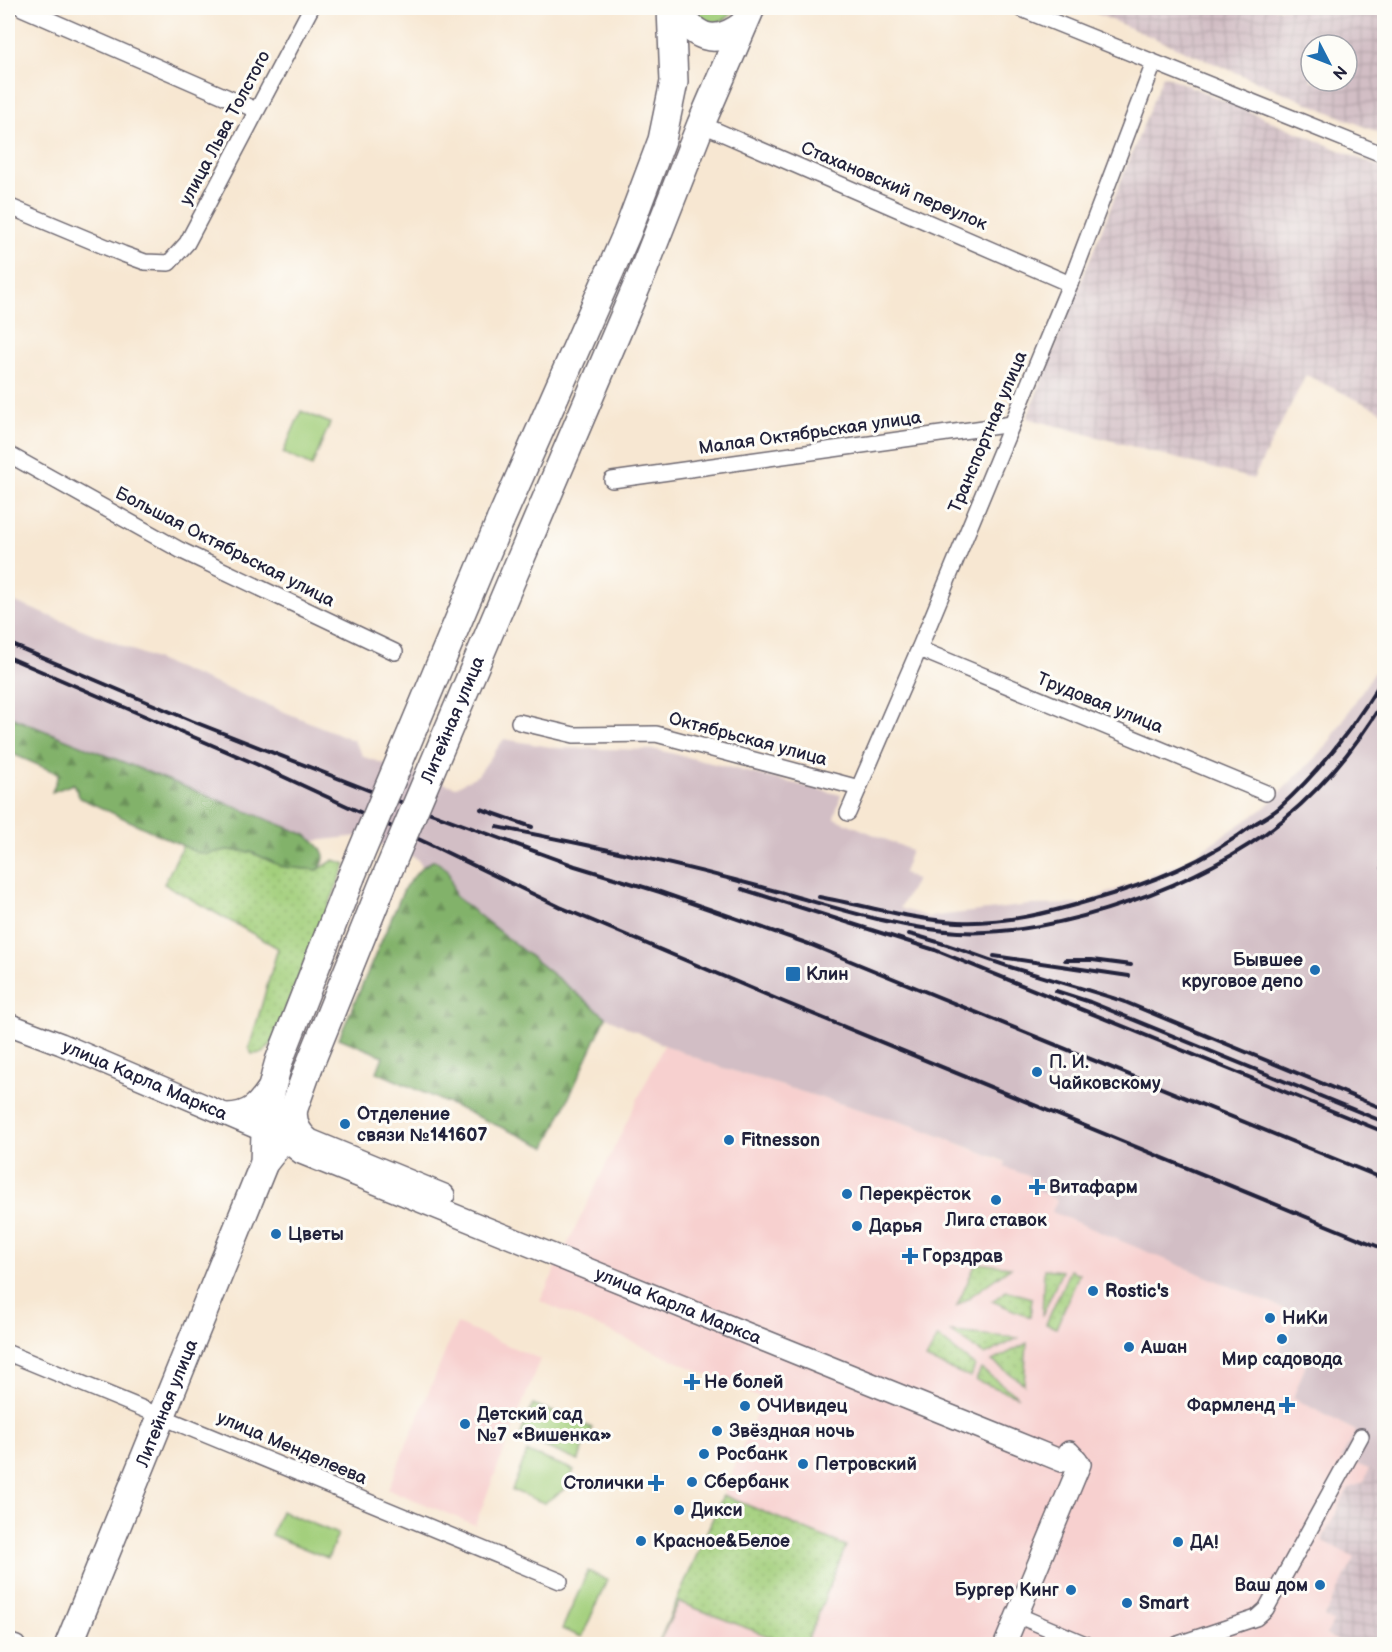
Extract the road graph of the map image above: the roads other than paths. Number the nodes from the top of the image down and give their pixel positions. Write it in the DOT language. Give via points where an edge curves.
graph roads {
  1 [pos="22,8"];
  2 [pos="311,8"];
  3 [pos="672,8"];
  4 [pos="1019,8"];
  5 [pos="747,16"];
  6 [pos="1154,63"];
  7 [pos="256,110"];
  8 [pos="701,124"];
  9 [pos="1384,155"];
  10 [pos="8,206"];
  11 [pos="1070,284"];
  12 [pos="1012,424"];
  13 [pos="8,454"];
  14 [pos="612,480"];
  15 [pos="919,649"];
  16 [pos="395,652"];
  17 [pos="519,722"];
  18 [pos="859,788"];
  19 [pos="1266,793"];
  20 [pos="848,813"];
  21 [pos="8,1024"];
  22 [pos="276,1071"];
  23 [pos="224,1114"];
  24 [pos="286,1137"];
  25 [pos="8,1353"];
  26 [pos="161,1415"];
  27 [pos="1361,1436"];
  28 [pos="560,1581"];
  29 [pos="1017,1615"];
  30 [pos="8,1641"];
  31 [pos="17,1644"];
  32 [pos="69,1644"];
  33 [pos="1005,1644"];
  34 [pos="1085,1644"];
  35 [pos="1178,1644"];
  1 -- 7 [label="street"];
  2 -- 7 [label="street, улица Льва Толстого"];
  3 -- 5 [label="highway" via="698,34 709,38 732,33"];
  3 -- 22 [label="highway, Литейная улица, bridge" via="674,82 662,140 627,232 500,521 351,877"];
  4 -- 6 [label="street"];
  5 -- 8 [label="highway, Литейная улица"];
  6 -- 9 [label="street"];
  6 -- 11 [label="street, Транспортная улица"];
  7 -- 10 [label="street, улица Льва Толстого" via="188,243 169,263 145,262"];
  8 -- 11 [label="street, Стахановский переулок"];
  8 -- 24 [label="highway, Литейная улица, bridge" via="642,274 382,886 308,1069"];
  11 -- 12 [label="street, Транспортная улица"];
  12 -- 14 [label="street, Малая Октябрьская улица"];
  12 -- 15 [label="street, Транспортная улица"];
  13 -- 16 [label="street, Большая Октябрьская улица" via="180,550"];
  15 -- 18 [label="street, Транспортная улица"];
  15 -- 19 [label="street, Трудовая улица"];
  17 -- 18 [label="street, Октябрьская улица" via="574,735 656,735"];
  18 -- 20 [label="street, Транспортная улица"];
  21 -- 23 [label="street, улица Карла Маркса"];
  22 -- 23 [label="street" via="254,1106 244,1112"];
  22 -- 24 [label="highway, Литейная улица"];
  23 -- 24 [label="street, улица Карла Маркса"];
  24 -- 26 [label="highway, Литейная улица" via="264,1163"];
  24 -- 29 [label="street, улица Карла Маркса" via="301,1153 1062,1461 1078,1461"];
  25 -- 26 [label="street, улица Менделеева"];
  26 -- 28 [label="street, улица Менделеева"];
  26 -- 32 [label="highway, Литейная улица"];
  27 -- 35 [label="street" via="1266,1609 1256,1618"];
  29 -- 33 [label="street"];
  29 -- 34 [label="street"];
  30 -- 31 [label="street"];
}
